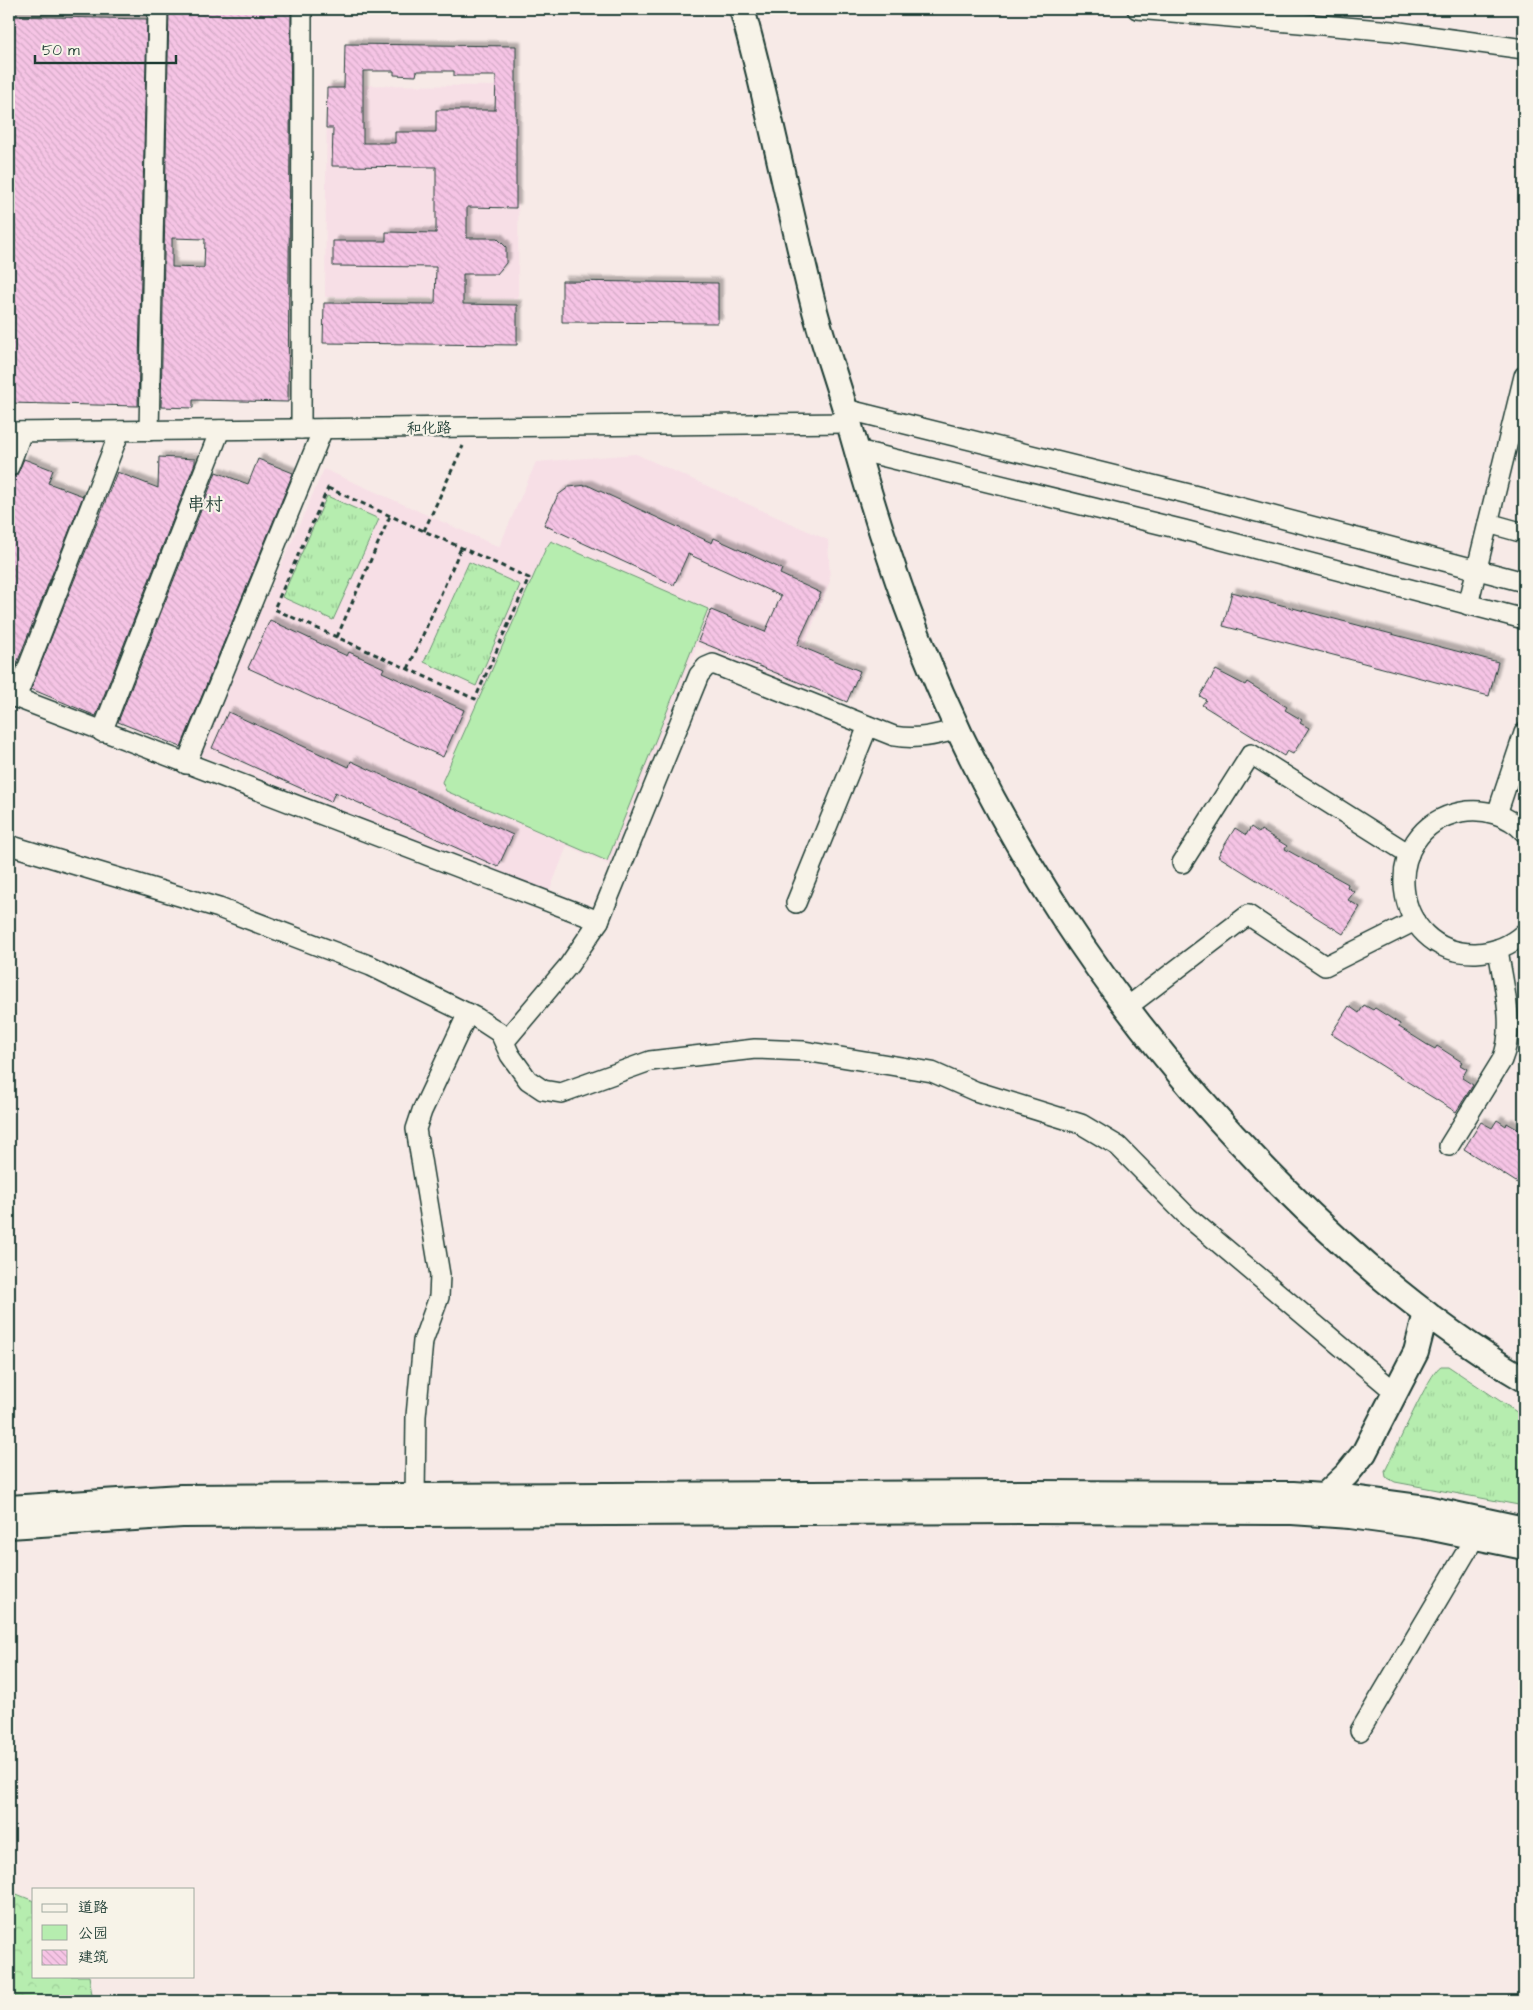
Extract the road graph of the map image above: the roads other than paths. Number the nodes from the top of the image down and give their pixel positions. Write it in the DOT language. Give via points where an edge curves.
graph roads {
  1 [pos="158,9"];
  2 [pos="302,9"];
  3 [pos="742,9"];
  4 [pos="1138,9"];
  5 [pos="1524,49"];
  6 [pos="1524,376"];
  7 [pos="847,416"];
  8 [pos="301,429"];
  9 [pos="322,429"];
  10 [pos="220,430"];
  11 [pos="120,431"];
  12 [pos="149,431"];
  13 [pos="15,432"];
  14 [pos="857,450"];
  15 [pos="9,466"];
  16 [pos="1488,524"];
  17 [pos="1524,533"];
  18 [pos="1476,569"];
  19 [pos="1524,582"];
  20 [pos="1468,604"];
  21 [pos="1524,619"];
  22 [pos="12,697"];
  23 [pos="868,726"];
  24 [pos="959,729"];
  25 [pos="102,732"];
  26 [pos="1524,733"];
  27 [pos="186,764"];
  28 [pos="1496,814"];
  29 [pos="1524,832"];
  30 [pos="9,844"];
  31 [pos="1409,854"];
  32 [pos="1182,862"];
  33 [pos="796,903"];
  34 [pos="599,921"];
  35 [pos="1415,921"];
  36 [pos="1523,936"];
  37 [pos="1498,950"];
  38 [pos="1126,1008"];
  39 [pos="468,1014"];
  40 [pos="505,1041"];
  41 [pos="1449,1146"];
  42 [pos="1426,1313"];
  43 [pos="1522,1373"];
  44 [pos="1395,1392"];
  45 [pos="1324,1496"];
  46 [pos="415,1497"];
  47 [pos="9,1508"];
  48 [pos="9,1526"];
  49 [pos="1524,1528"];
  50 [pos="1475,1537"];
  51 [pos="1524,1548"];
  52 [pos="1360,1731"];
  1 -- 12 [label="street"];
  2 -- 8 [label="street"];
  3 -- 7 [label="main road" via="816,315"];
  4 -- 5 [label="street" via="1392,31"];
  6 -- 16 [label="street"];
  7 -- 9 [label="street, 和化路"];
  7 -- 14 [label="main road"];
  7 -- 18 [label="street, 和化路" via="1183,492"];
  8 -- 9 [label="street, 和化路"];
  8 -- 10 [label="street, 和化路"];
  9 -- 27 [label="street"];
  10 -- 12 [label="street, 和化路"];
  10 -- 25 [label="street"];
  11 -- 12 [label="street, 和化路"];
  11 -- 13 [label="street, 和化路"];
  11 -- 22 [label="street"];
  13 -- 15 [label="street"];
  14 -- 20 [label="street"];
  14 -- 24 [label="main road" via="907,608"];
  16 -- 17 [label="street"];
  16 -- 18 [label="street"];
  18 -- 19 [label="street, 和化路"];
  18 -- 20 [label="street"];
  20 -- 21 [label="street"];
  22 -- 25 [label="street"];
  23 -- 24 [label="street" via="913,739"];
  23 -- 33 [label="street"];
  23 -- 34 [label="street" via="713,664 706,667 699,675"];
  24 -- 38 [label="main road" via="993,799 1051,897 1099,973"];
  25 -- 27 [label="street"];
  26 -- 28 [label="street"];
  27 -- 34 [label="street"];
  28 -- 29 [label="street" via="1510,820"];
  28 -- 31 [label="street" via="1467,811 1439,820 1419,836"];
  30 -- 39 [label="street" via="219,908 371,966"];
  31 -- 32 [label="street" via="1250,754"];
  31 -- 35 [label="street" via="1403,884"];
  34 -- 40 [label="street" via="569,965"];
  35 -- 37 [label="street" via="1432,940 1456,951"];
  35 -- 38 [label="street" via="1325,966 1248,915"];
  36 -- 37 [label="street"];
  37 -- 41 [label="street" via="1510,1032 1507,1047"];
  38 -- 42 [label="main road" via="1190,1088 1248,1152 1317,1221"];
  39 -- 40 [label="street" via="500,1033"];
  39 -- 46 [label="street" via="416,1129 440,1275 439,1297 423,1341 416,1416"];
  40 -- 44 [label="street" via="510,1056 528,1080 543,1090 555,1093 562,1094 650,1061 756,1049 804,1051 932,1072 975,1092 1081,1124 1118,1146 1188,1217"];
  42 -- 43 [label="main road" via="1463,1341"];
  42 -- 44 [label="main road" via="1416,1352"];
  44 -- 45 [label="main road" via="1364,1453"];
  45 -- 46 [label="main road" via="1028,1493"];
  45 -- 49 [label="main road" via="1426,1508"];
  46 -- 47 [label="main road" via="134,1498"];
  48 -- 50 [label="main road" via="182,1515 1282,1512 1350,1516"];
  50 -- 51 [label="main road"];
  50 -- 52 [label="street"];
}
